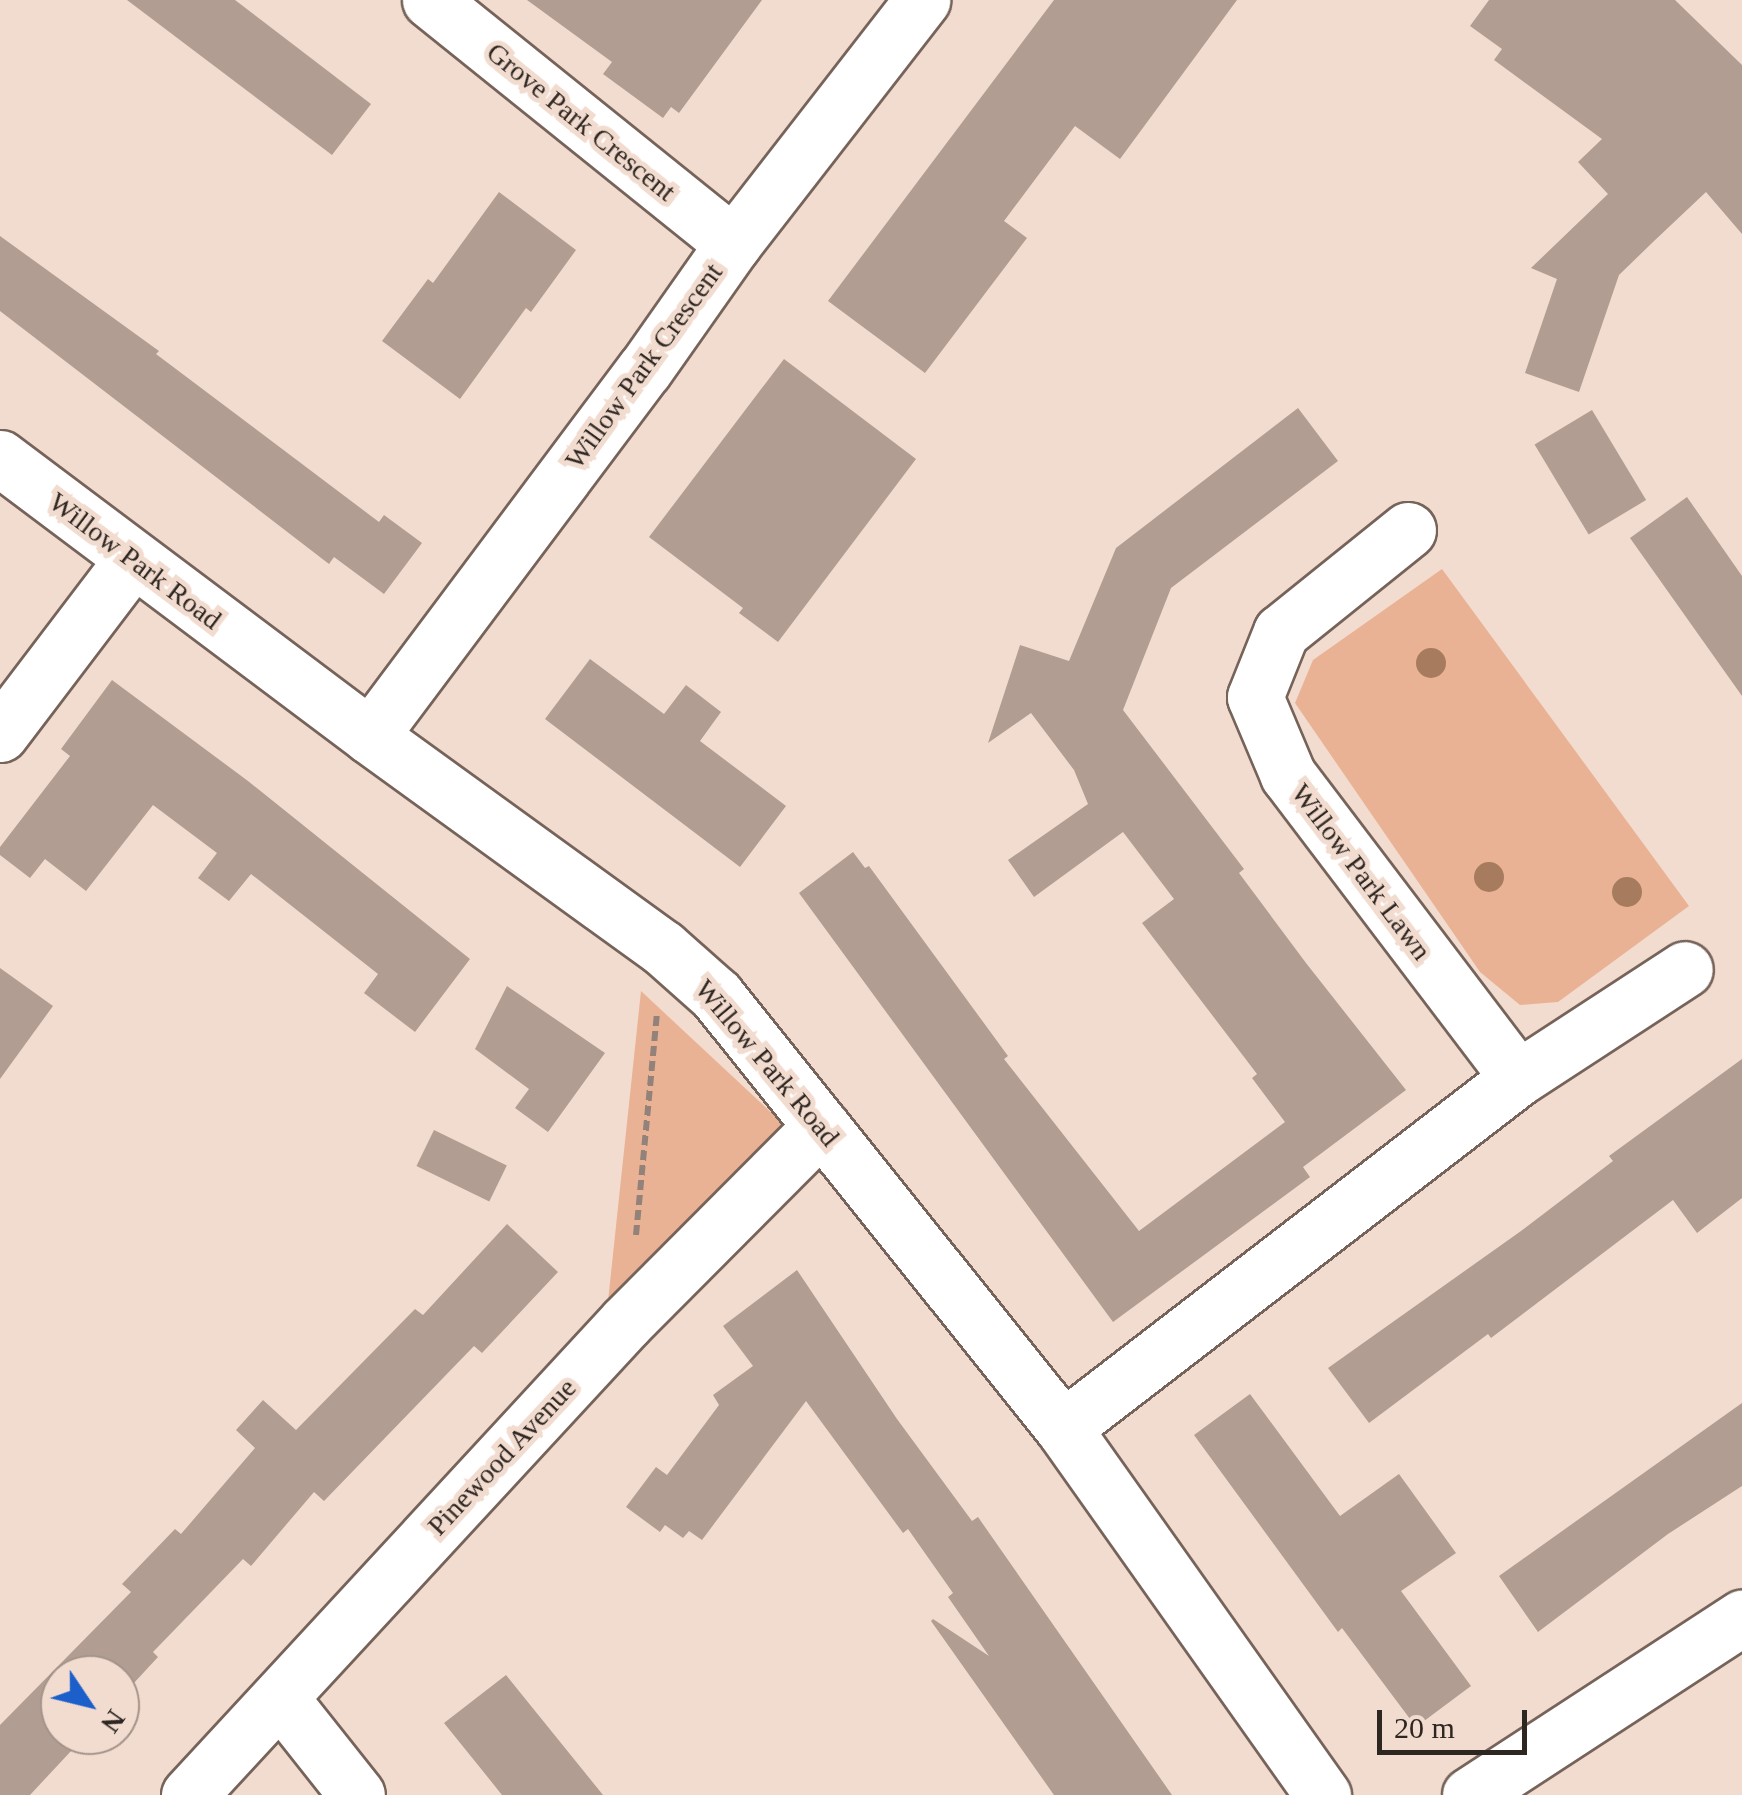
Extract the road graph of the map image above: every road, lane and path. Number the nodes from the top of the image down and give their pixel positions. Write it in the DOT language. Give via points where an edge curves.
graph roads {
  1 [pos="430,0"];
  2 [pos="922,0"];
  3 [pos="733,244"];
  4 [pos="0,458"];
  5 [pos="1408,530"];
  6 [pos="132,560"];
  7 [pos="0,734"];
  8 [pos="370,736"];
  9 [pos="663,948"];
  10 [pos="1684,970"];
  11 [pos="1518,1078"];
  12 [pos="822,1126"];
  13 [pos="635,1242"];
  14 [pos="1063,1428"];
  15 [pos="1742,1618"];
  16 [pos="281,1698"];
  17 [pos="189,1795"];
  18 [pos="356,1795"];
  19 [pos="1323,1795"];
  20 [pos="1470,1795"];
  1 -- 3 [label="street, Grove Park Crescent"];
  2 -- 3 [label="street, Willow Park Crescent"];
  3 -- 8 [label="street, Willow Park Crescent"];
  4 -- 6 [label="street, Willow Park Road"];
  5 -- 11 [label="street, Willow Park Lawn" via="1281,632 1254,696 1288,775"];
  6 -- 7 [label="street"];
  6 -- 8 [label="street, Willow Park Road"];
  8 -- 9 [label="street, Willow Park Road"];
  9 -- 12 [label="street, Willow Park Road" via="716,994"];
  9 -- 13 [label="path"];
  10 -- 11 [label="street"];
  11 -- 14 [label="street"];
  12 -- 14 [label="street, Willow Park Road"];
  12 -- 16 [label="street, Pinewood Avenue" via="628,1321"];
  14 -- 19 [label="street, Willow Park Road"];
  15 -- 20 [label="street"];
  16 -- 17 [label="street, Pinewood Avenue"];
  16 -- 18 [label="street"];
}
